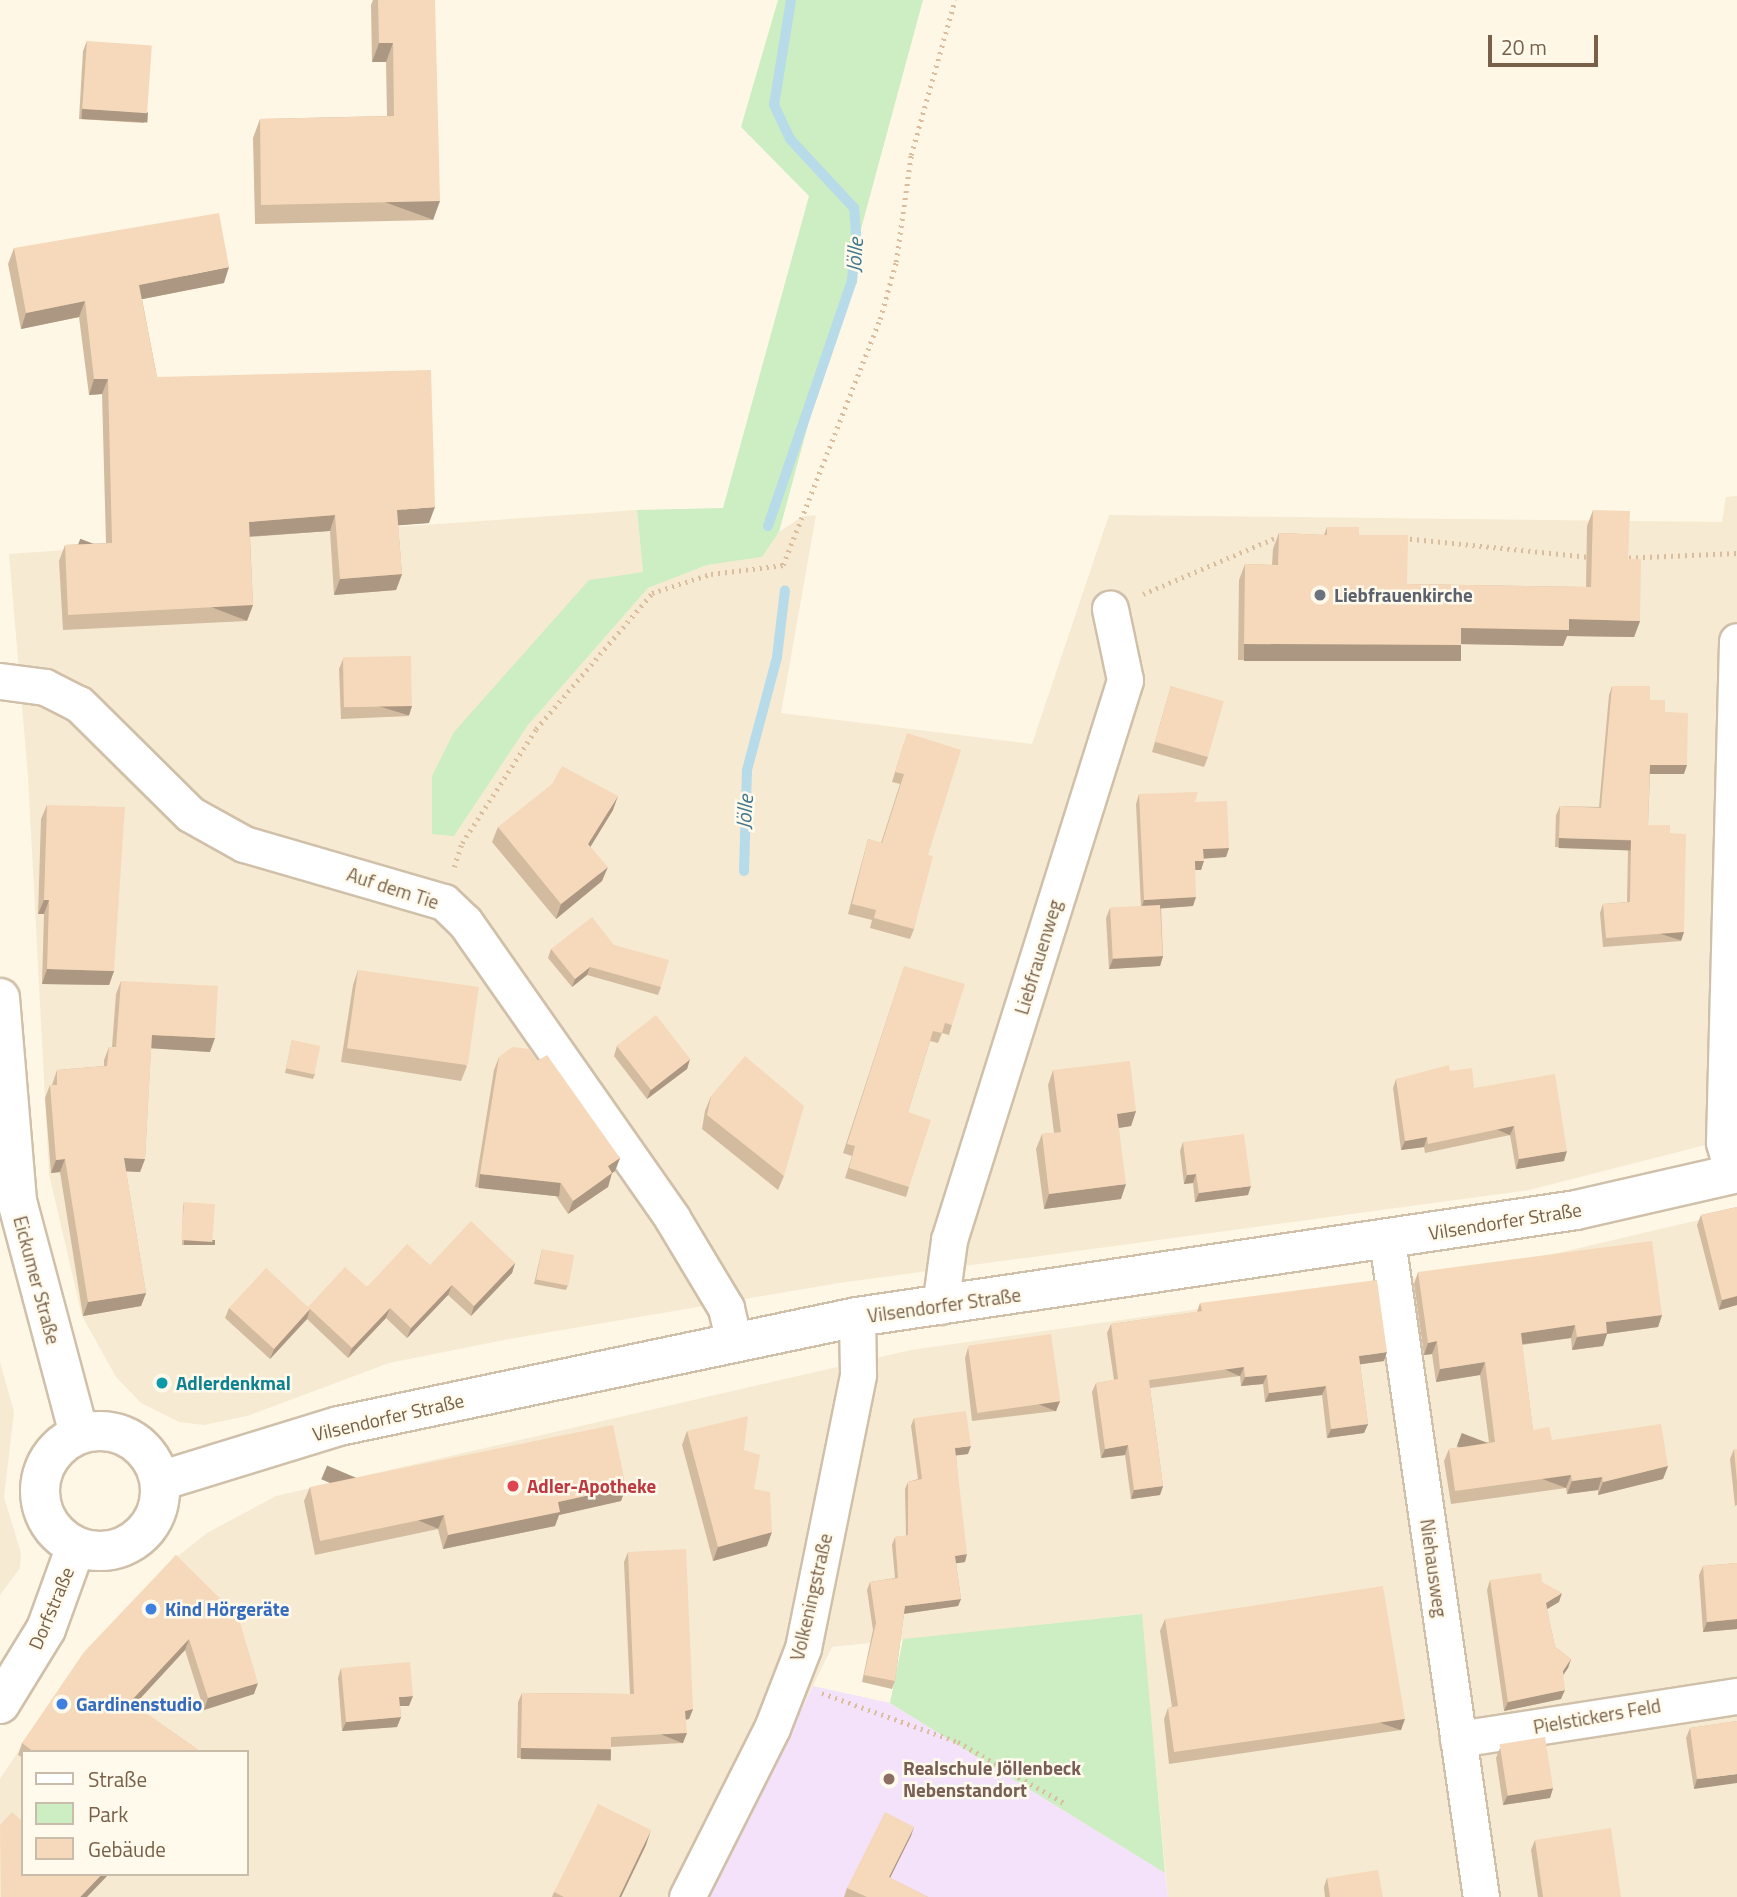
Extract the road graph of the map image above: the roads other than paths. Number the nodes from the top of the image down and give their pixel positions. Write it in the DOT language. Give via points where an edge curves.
graph roads {
  1 [pos="1110,609"];
  2 [pos="1737,641"];
  3 [pos="0,681"];
  4 [pos="0,998"];
  5 [pos="1735,1174"];
  6 [pos="7,1178"];
  7 [pos="1388,1240"];
  8 [pos="940,1306"];
  9 [pos="857,1317"];
  10 [pos="734,1342"];
  11 [pos="79,1434"];
  12 [pos="160,1480"];
  13 [pos="76,1546"];
  14 [pos="1737,1696"];
  15 [pos="0,1704"];
  16 [pos="1458,1740"];
  17 [pos="687,1897"];
  18 [pos="1481,1897"];
  1 -- 8 [label="street, Liebfrauenweg" via="1125,680 949,1240"];
  2 -- 5 [label="street" via="1724,1142"];
  3 -- 10 [label="street, Auf dem Tie" via="45,687 79,704 190,814 244,844 444,902 465,922 672,1218 726,1308"];
  4 -- 6 [label="main road, Eickumer Straße"];
  5 -- 7 [label="main road, Vilsendorfer Straße" via="1576,1210"];
  6 -- 11 [label="main road, Eickumer Straße"];
  7 -- 8 [label="main road, Vilsendorfer Straße"];
  7 -- 16 [label="street, Niehausweg"];
  8 -- 9 [label="main road, Vilsendorfer Straße"];
  9 -- 10 [label="main road, Vilsendorfer Straße"];
  9 -- 17 [label="street, Volkeningstraße" via="858,1374 803,1648"];
  10 -- 12 [label="main road, Vilsendorfer Straße" via="339,1426"];
  11 -- 12 [label="main road" via="102,1430 129,1438 149,1454"];
  11 -- 13 [label="main road" via="55,1450 40,1490 52,1527"];
  12 -- 13 [label="main road" via="158,1509 136,1539 101,1551"];
  13 -- 15 [label="main road, Dorfstraße" via="46,1629"];
  14 -- 16 [label="street, Pielstickers Feld"];
  16 -- 18 [label="street, Niehausweg"];
}
